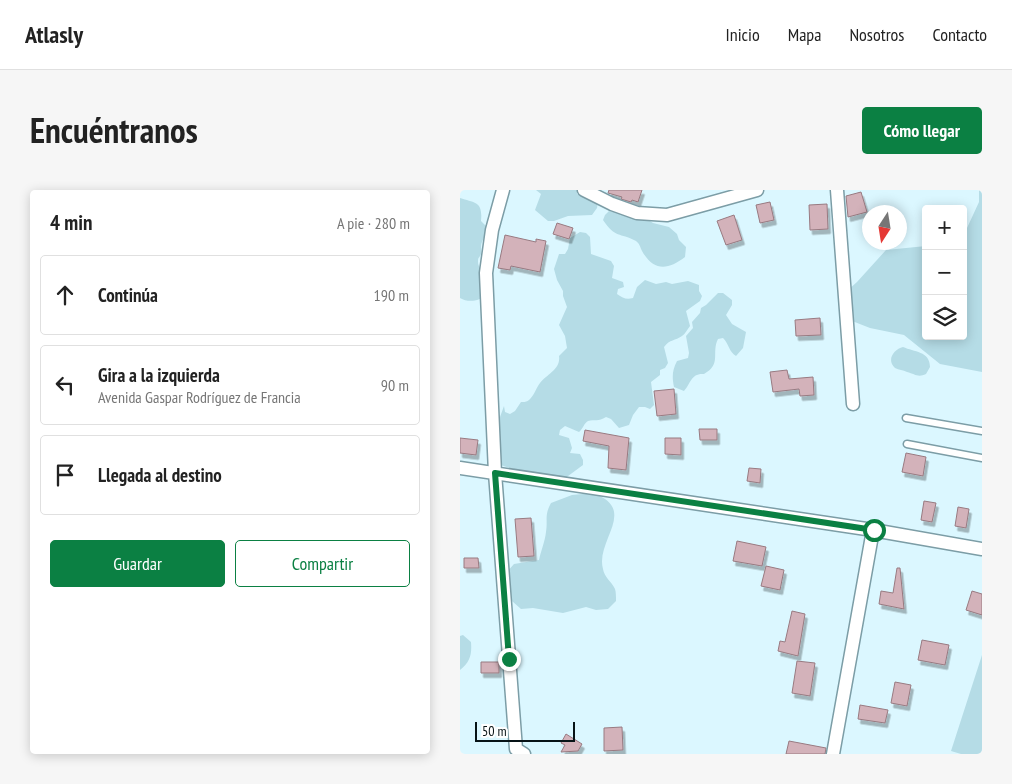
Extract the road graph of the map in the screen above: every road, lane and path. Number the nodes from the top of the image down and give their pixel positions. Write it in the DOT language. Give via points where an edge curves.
graph roads {
  1 [pos="503,190"];
  2 [pos="584,190"];
  3 [pos="757,190"];
  4 [pos="837,190"];
  5 [pos="853,404"];
  6 [pos="906,418"];
  7 [pos="982,431"];
  8 [pos="907,444"];
  9 [pos="982,458"];
  10 [pos="460,468"];
  11 [pos="495,473"];
  12 [pos="874,530"];
  13 [pos="982,549"];
  14 [pos="524,754"];
  15 [pos="833,754"];
  1 -- 11 [label="street" via="492,230 486,273"];
  2 -- 3 [label="street" via="637,213 667,216"];
  4 -- 5 [label="street"];
  6 -- 7 [label="lane"];
  8 -- 9 [label="lane"];
  10 -- 11 [label="street"];
  11 -- 12 [label="street"];
  11 -- 14 [label="street" via="516,749"];
  12 -- 13 [label="street"];
  12 -- 15 [label="street"];
}
